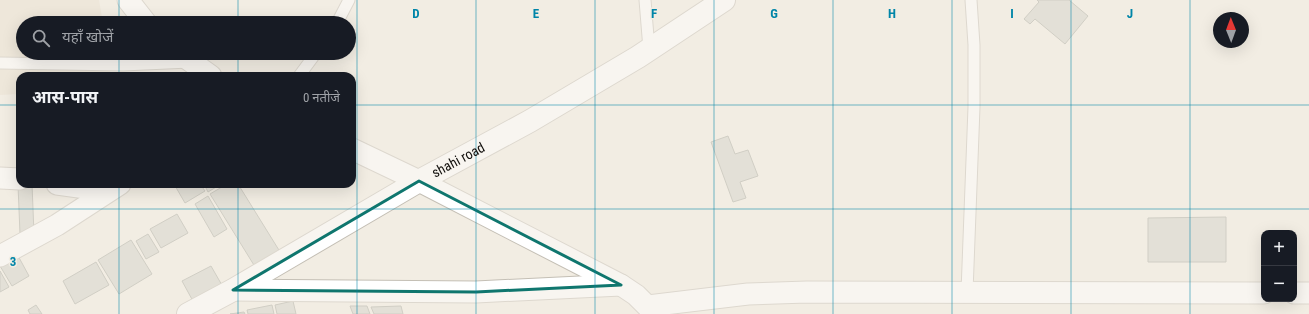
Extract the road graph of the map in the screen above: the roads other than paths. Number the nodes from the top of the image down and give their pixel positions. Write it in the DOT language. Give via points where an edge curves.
graph roads {
  1 [pos="128,0"];
  2 [pos="348,0"];
  3 [pos="644,0"];
  4 [pos="724,0"];
  5 [pos="971,0"];
  6 [pos="141,16"];
  7 [pos="340,16"];
  8 [pos="649,49"];
  9 [pos="167,60"];
  10 [pos="188,60"];
  11 [pos="311,60"];
  12 [pos="0,63"];
  13 [pos="205,72"];
  14 [pos="303,72"];
  15 [pos="356,151"];
  16 [pos="0,178"];
  17 [pos="16,179"];
  18 [pos="419,181"];
  19 [pos="114,188"];
  20 [pos="1,254"];
  21 [pos="621,285"];
  22 [pos="233,290"];
  23 [pos="967,292"];
  24 [pos="1261,293"];
  25 [pos="1297,293"];
  26 [pos="1309,293"];
  27 [pos="652,310"];
  28 [pos="188,314"];
  1 -- 6 [label="street"];
  2 -- 7 [label="lane"];
  3 -- 8 [label="lane"];
  4 -- 8 [label="street, shahi road"];
  5 -- 23 [label="lane" via="974,107"];
  8 -- 18 [label="street, shahi road" via="530,121"];
  9 -- 12 [label="lane" via="122,65"];
  10 -- 13 [label="street"];
  11 -- 14 [label="lane"];
  15 -- 18 [label="street"];
  16 -- 17 [label="street"];
  18 -- 21 [label="street"];
  18 -- 22 [label="street, shahi road"];
  19 -- 20 [label="street" via="57,225"];
  21 -- 22 [label="street" via="476,292"];
  21 -- 27 [label="street"];
  22 -- 28 [label="street, shahi road"];
  23 -- 24 [label="street"];
  23 -- 27 [label="street" via="748,294"];
  25 -- 26 [label="street"];
}
